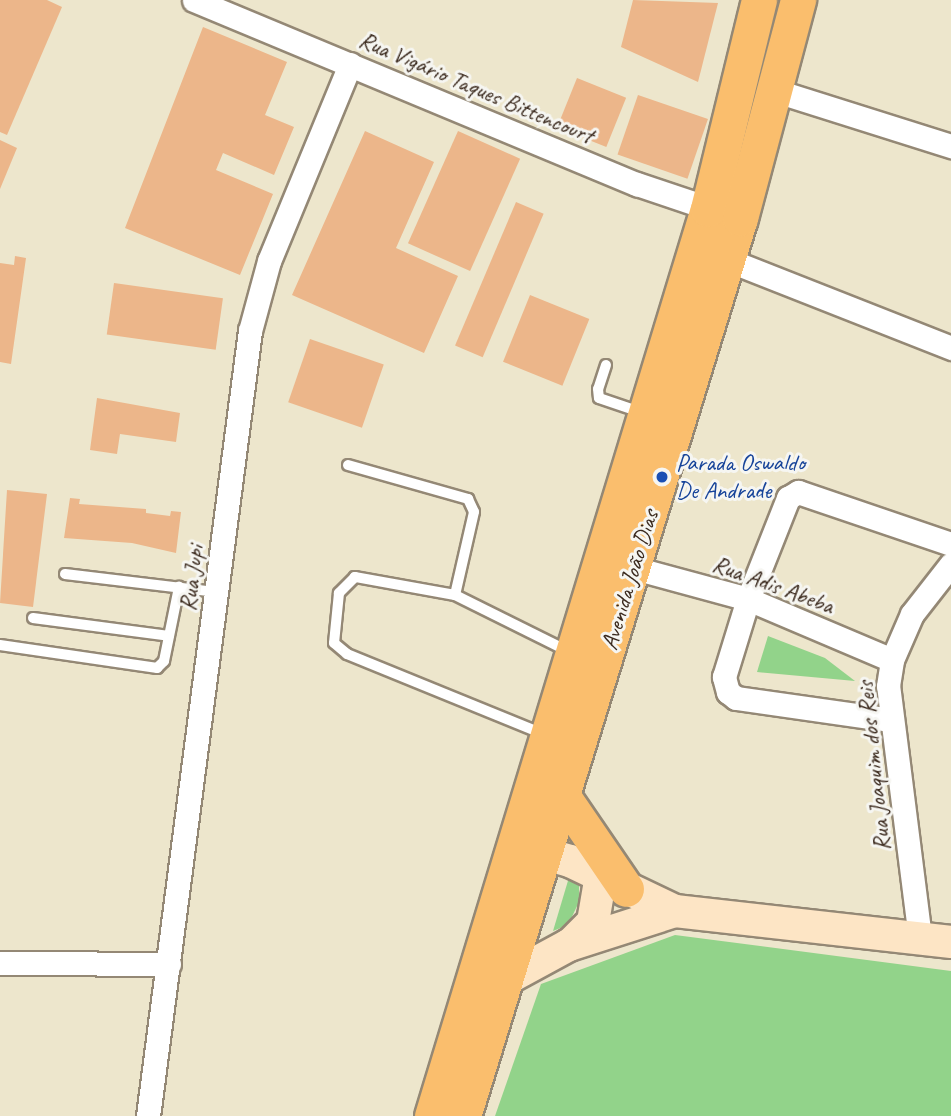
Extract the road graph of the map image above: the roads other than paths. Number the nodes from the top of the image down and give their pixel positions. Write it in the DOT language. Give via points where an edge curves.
graph roads {
  1 [pos="194,0"];
  2 [pos="759,0"];
  3 [pos="798,0"];
  4 [pos="350,64"];
  5 [pos="773,90"];
  6 [pos="951,146"];
  7 [pos="708,209"];
  8 [pos="740,218"];
  9 [pos="728,260"];
  10 [pos="951,348"];
  11 [pos="606,365"];
  12 [pos="645,414"];
  13 [pos="348,465"];
  14 [pos="951,544"];
  15 [pos="951,564"];
  16 [pos="634,568"];
  17 [pos="65,574"];
  18 [pos="179,587"];
  19 [pos="217,592"];
  20 [pos="455,595"];
  21 [pos="748,599"];
  22 [pos="33,618"];
  23 [pos="169,636"];
  24 [pos="0,645"];
  25 [pos="573,653"];
  26 [pos="892,660"];
  27 [pos="891,720"];
  28 [pos="549,737"];
  29 [pos="564,798"];
  30 [pos="531,850"];
  31 [pos="613,882"];
  32 [pos="675,911"];
  33 [pos="920,938"];
  34 [pos="951,942"];
  35 [pos="569,945"];
  36 [pos="0,964"];
  37 [pos="169,964"];
  38 [pos="510,977"];
  39 [pos="148,1116"];
  40 [pos="432,1116"];
  41 [pos="463,1116"];
  1 -- 4 [label="street, Rua Vigário Taques Bittencourt"];
  2 -- 7 [label="main road, Avenida João Dias"];
  3 -- 5 [label="main road, Avenida João Dias"];
  4 -- 7 [label="street, Rua Vigário Taques Bittencourt"];
  4 -- 19 [label="street, Rua Jupi" via="258,291"];
  5 -- 6 [label="street"];
  5 -- 8 [label="main road, Avenida João Dias"];
  7 -- 8 [label="street, Rua Vigário Taques Bittencourt"];
  7 -- 12 [label="main road, Avenida João Dias"];
  8 -- 9 [label="main road, Avenida João Dias"];
  9 -- 10 [label="street"];
  9 -- 16 [label="main road, Avenida João Dias"];
  11 -- 12 [label="lane" via="597,389 600,398"];
  12 -- 25 [label="main road, Avenida João Dias"];
  13 -- 20 [label="lane" via="463,495 472,503 474,512"];
  14 -- 21 [label="street" via="798,492 788,498"];
  15 -- 26 [label="street, Rua Joaquim dos Reis" via="912,614"];
  16 -- 21 [label="street, Rua Adis Abeba"];
  16 -- 29 [label="main road, Avenida João Dias"];
  17 -- 18 [label="lane"];
  18 -- 19 [label="lane"];
  18 -- 23 [label="lane"];
  19 -- 37 [label="street, Rua Jupi"];
  20 -- 25 [label="lane"];
  20 -- 28 [label="lane" via="355,577 339,593 334,643 347,654"];
  21 -- 26 [label="street, Rua Adis Abeba"];
  21 -- 27 [label="street" via="724,677 728,692 736,698"];
  22 -- 23 [label="lane"];
  23 -- 24 [label="lane" via="164,661 155,668"];
  25 -- 28 [label="main road, Avenida João Dias"];
  26 -- 27 [label="street, Rua Joaquim dos Reis" via="888,686"];
  27 -- 33 [label="street, Rua Joaquim dos Reis"];
  28 -- 30 [label="main road, Avenida João Dias"];
  29 -- 30 [label="main road, Avenida João Dias"];
  29 -- 31 [label="main road"];
  30 -- 31 [label="street"];
  30 -- 38 [label="main road, Avenida João Dias"];
  30 -- 40 [label="main road, Avenida João Dias"];
  31 -- 32 [label="street"];
  31 -- 35 [label="street" via="593,922"];
  32 -- 33 [label="street"];
  32 -- 35 [label="street"];
  33 -- 34 [label="street"];
  35 -- 38 [label="street"];
  36 -- 37 [label="street"];
  37 -- 39 [label="street, Rua Jupi"];
  38 -- 41 [label="main road, Avenida João Dias"];
}
